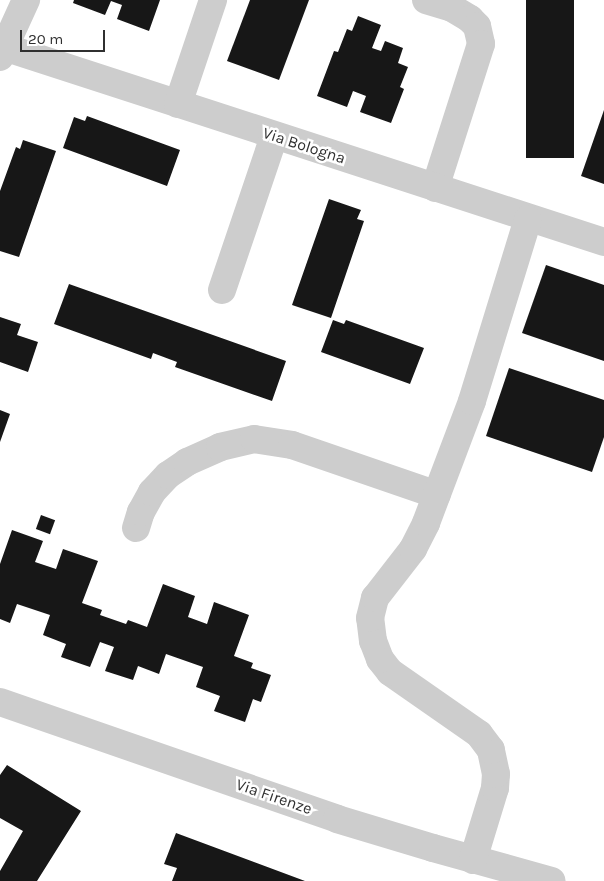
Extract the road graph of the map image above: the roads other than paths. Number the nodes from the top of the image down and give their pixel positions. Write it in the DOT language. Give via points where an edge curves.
graph roads {
  1 [pos="26,0"];
  2 [pos="213,0"];
  3 [pos="426,0"];
  4 [pos="2,52"];
  5 [pos="178,104"];
  6 [pos="274,136"];
  7 [pos="436,188"];
  8 [pos="528,218"];
  9 [pos="604,242"];
  10 [pos="222,290"];
  11 [pos="437,495"];
  12 [pos="136,528"];
  13 [pos="0,702"];
  14 [pos="473,860"];
  15 [pos="552,881"];
  1 -- 4 [label="street"];
  2 -- 5 [label="street"];
  3 -- 7 [label="street" via="452,8 470,19 477,26 481,44"];
  4 -- 5 [label="street, Via Bologna"];
  5 -- 6 [label="street, Via Bologna"];
  6 -- 7 [label="street, Via Bologna"];
  6 -- 10 [label="street"];
  7 -- 8 [label="street, Via Bologna"];
  8 -- 9 [label="street, Via Bologna"];
  8 -- 11 [label="street" via="472,401"];
  11 -- 12 [label="street" via="292,445 254,439 220,447 168,475 146,503"];
  11 -- 14 [label="street" via="414,549 375,598 371,630 377,652 390,672 479,734 491,750 495,788"];
  13 -- 14 [label="street, Via Firenze" via="337,818"];
  14 -- 15 [label="street, Via Firenze"];
}
